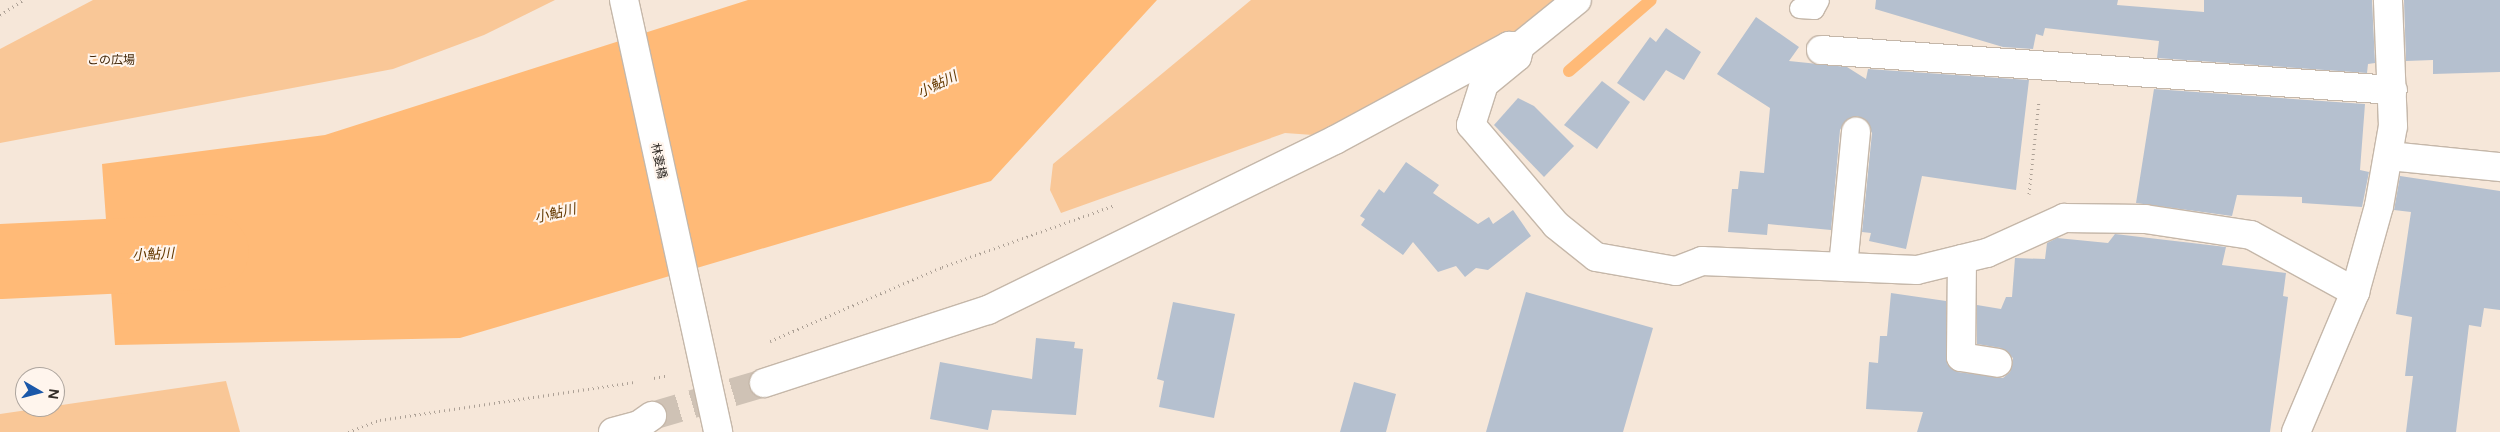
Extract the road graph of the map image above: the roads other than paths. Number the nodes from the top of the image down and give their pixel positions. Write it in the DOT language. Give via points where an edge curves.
graph roads {
  1 [pos="624,0"];
  2 [pos="1577,0"];
  3 [pos="1820,0"];
  4 [pos="2388,0"];
  5 [pos="1799,8"];
  6 [pos="1520,46"];
  7 [pos="1821,50"];
  8 [pos="2393,90"];
  9 [pos="1856,132"];
  10 [pos="2389,156"];
  11 [pos="2500,166"];
  12 [pos="1962,259"];
  13 [pos="1843,267"];
  14 [pos="2355,292"];
  15 [pos="1998,363"];
  16 [pos="764,383"];
  17 [pos="644,424"];
  18 [pos="613,432"];
  19 [pos="718,432"];
  20 [pos="2296,432"];
  1 -- 19 [label="street, 林妻橋"];
  2 -- 6 [label="street"];
  3 -- 5 [label="lane" via="1814,9"];
  4 -- 8 [label="street"];
  6 -- 13 [label="street" via="1517,57 1484,84 1471,125 1556,225 1596,257 1676,270 1702,261"];
  6 -- 16 [label="street" via="1509,46 1327,144 988,310"];
  7 -- 8 [label="street"];
  8 -- 10 [label="street"];
  9 -- 13 [label="street"];
  10 -- 11 [label="street"];
  10 -- 14 [label="street"];
  12 -- 13 [label="street" via="1917,270"];
  12 -- 14 [label="street" via="2024,237 2064,218 2145,219 2251,235"];
  12 -- 15 [label="street" via="1961,357"];
  14 -- 20 [label="street"];
  17 -- 18 [label="street"];
}
